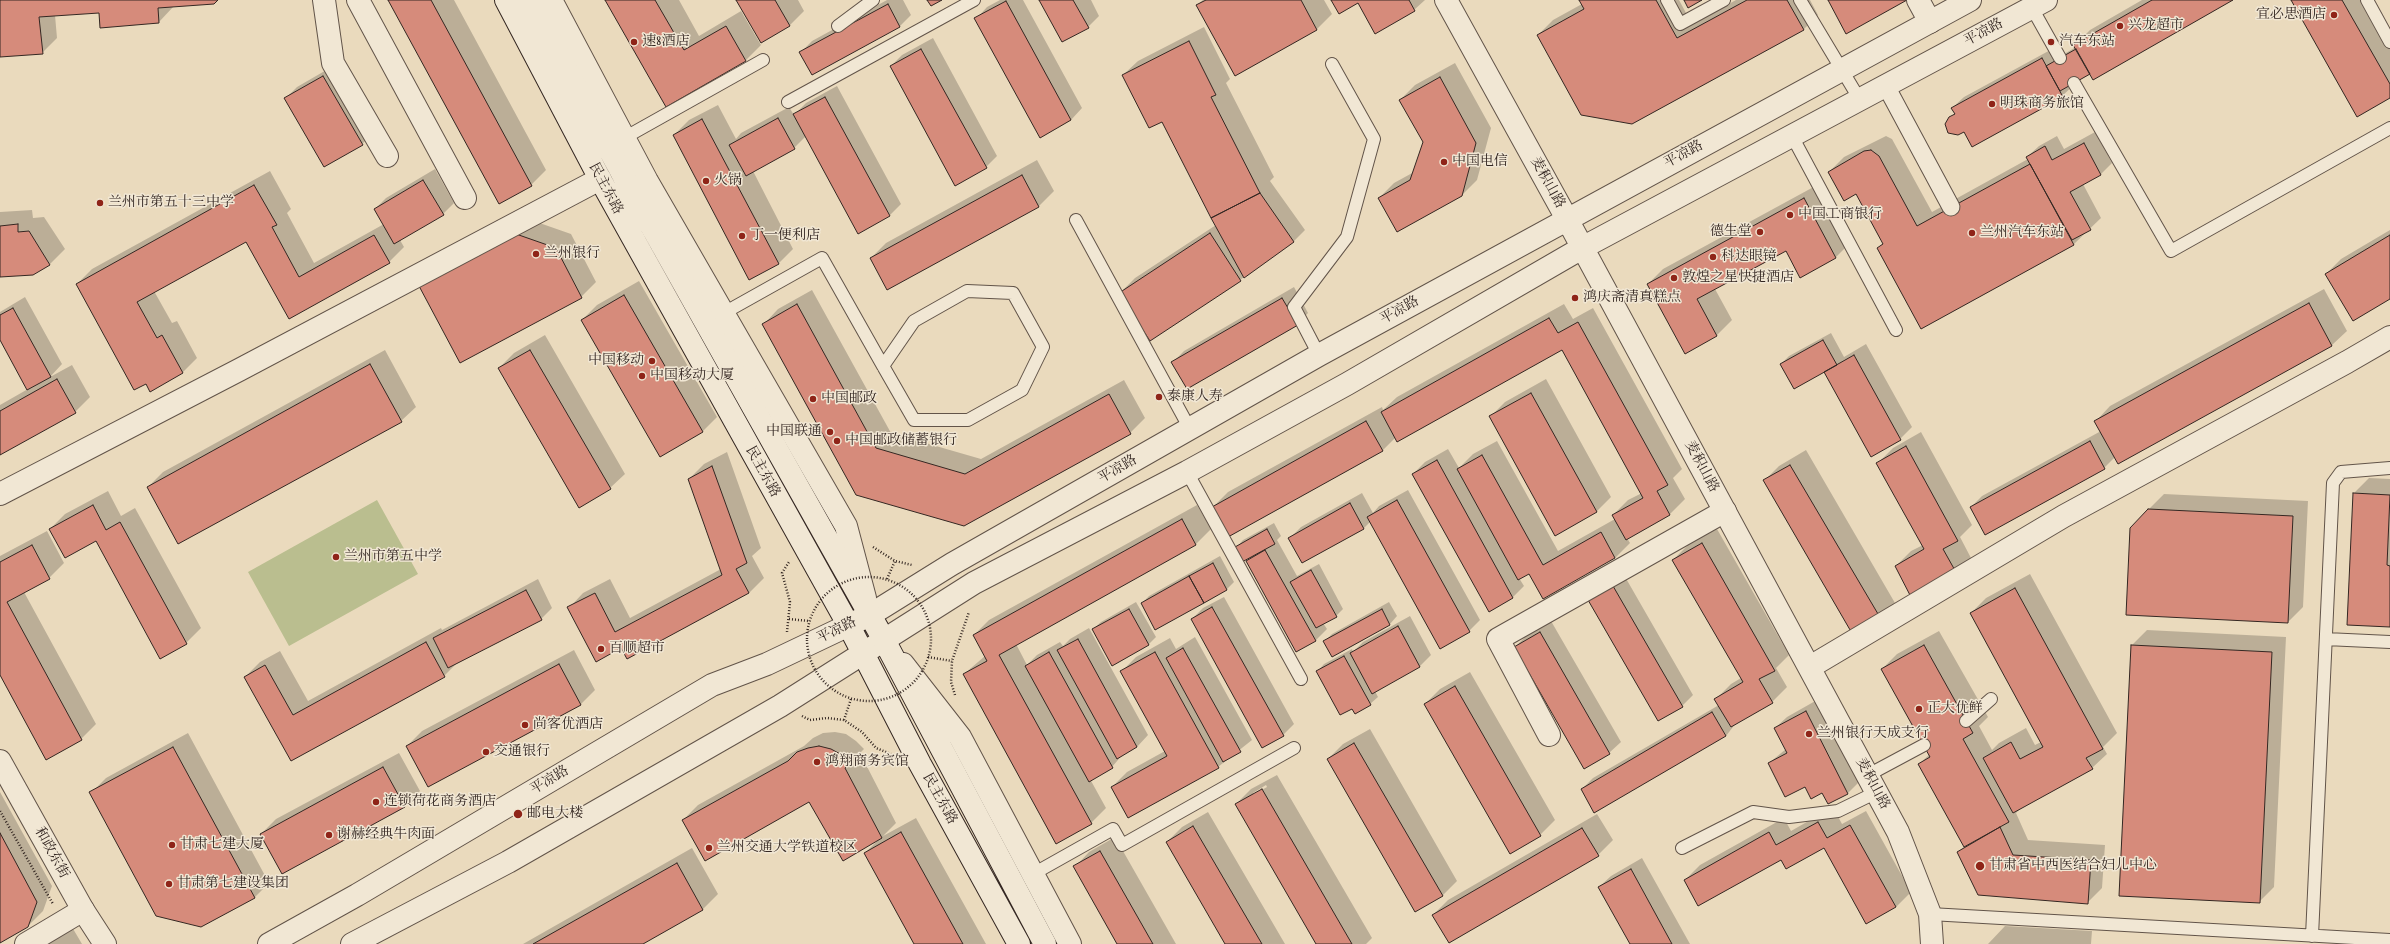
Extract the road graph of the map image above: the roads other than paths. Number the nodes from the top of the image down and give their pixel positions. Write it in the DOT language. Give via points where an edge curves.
graph roads {
  1 [pos="324,0"];
  2 [pos="358,0"];
  3 [pos="506,0"];
  4 [pos="529,0"];
  5 [pos="551,0"];
  6 [pos="873,0"];
  7 [pos="974,0"];
  8 [pos="1446,0"];
  9 [pos="1667,0"];
  10 [pos="1724,0"];
  11 [pos="1800,0"];
  12 [pos="1918,0"];
  13 [pos="1970,0"];
  14 [pos="2367,0"];
  15 [pos="2039,4"];
  16 [pos="1930,22"];
  17 [pos="838,26"];
  18 [pos="2390,42"];
  19 [pos="2060,58"];
  20 [pos="763,60"];
  21 [pos="1332,64"];
  22 [pos="1842,70"];
  23 [pos="2074,83"];
  24 [pos="1886,86"];
  25 [pos="1860,100"];
  26 [pos="788,102"];
  27 [pos="2390,128"];
  28 [pos="1792,136"];
  29 [pos="624,138"];
  30 [pos="387,156"];
  31 [pos="600,179"];
  32 [pos="465,198"];
  33 [pos="1951,207"];
  34 [pos="1566,219"];
  35 [pos="1076,220"];
  36 [pos="1582,248"];
  37 [pos="722,314"];
  38 [pos="1896,330"];
  39 [pos="2390,336"];
  40 [pos="1319,355"];
  41 [pos="884,366"];
  42 [pos="1190,429"];
  43 [pos="2390,468"];
  44 [pos="1186,472"];
  45 [pos="0,494"];
  46 [pos="1725,511"];
  47 [pos="870,615"];
  48 [pos="849,626"];
  49 [pos="2326,638"];
  50 [pos="884,640"];
  51 [pos="2390,642"];
  52 [pos="863,654"];
  53 [pos="1810,667"];
  54 [pos="1301,679"];
  55 [pos="1991,699"];
  56 [pos="1966,721"];
  57 [pos="1550,735"];
  58 [pos="1924,745"];
  59 [pos="1294,748"];
  60 [pos="0,761"];
  61 [pos="1872,783"];
  62 [pos="1682,848"];
  63 [pos="1033,874"];
  64 [pos="83,910"];
  65 [pos="1930,914"];
  66 [pos="2312,936"];
  67 [pos="2250,938"];
  68 [pos="2390,940"];
  69 [pos="26,944"];
  70 [pos="105,944"];
  71 [pos="269,944"];
  72 [pos="352,944"];
  73 [pos="1018,944"];
  74 [pos="1045,944"];
  75 [pos="1070,944"];
  76 [pos="1932,944"];
  1 -- 30 [label="street" via="333,63"];
  2 -- 32 [label="street"];
  3 -- 31 [label="street, 民主东路"];
  4 -- 47 [label="street, 民主东路" via="630,188"];
  5 -- 29 [label="street, 民主东路"];
  6 -- 17 [label="lane"];
  7 -- 26 [label="lane"];
  8 -- 34 [label="street, 麦积山路"];
  9 -- 10 [label="lane" via="1680,24"];
  11 -- 22 [label="lane"];
  12 -- 16 [label="street"];
  13 -- 16 [label="street, 平凉路"];
  14 -- 18 [label="lane"];
  15 -- 19 [label="lane"];
  15 -- 24 [label="street, 平凉路"];
  16 -- 22 [label="street, 平凉路"];
  20 -- 29 [label="lane"];
  21 -- 40 [label="lane" via="1374,139 1347,237 1294,307"];
  22 -- 25 [label="lane"];
  22 -- 34 [label="street, 平凉路"];
  23 -- 27 [label="lane" via="2171,251"];
  24 -- 25 [label="street, 平凉路"];
  24 -- 33 [label="street"];
  25 -- 28 [label="street, 平凉路"];
  28 -- 36 [label="street, 平凉路"];
  28 -- 38 [label="lane"];
  29 -- 37 [label="street, 民主东路"];
  31 -- 45 [label="street"];
  31 -- 48 [label="street, 民主东路"];
  34 -- 36 [label="street, 麦积山路"];
  34 -- 40 [label="street, 平凉路"];
  35 -- 42 [label="lane"];
  36 -- 44 [label="street, 平凉路" via="1347,384"];
  36 -- 46 [label="street, 麦积山路"];
  37 -- 41 [label="lane" via="822,258"];
  37 -- 47 [label="street, 民主东路" via="846,526"];
  39 -- 53 [label="street" via="2064,516"];
  40 -- 42 [label="street, 平凉路"];
  41 -- 41 [label="lane" via="914,420 968,420 1022,390 1043,347 1013,293 967,291 914,321"];
  42 -- 47 [label="street, 平凉路" via="952,564"];
  43 -- 49 [label="lane" via="2341,472 2333,483"];
  44 -- 50 [label="street, 平凉路" via="974,583"];
  44 -- 54 [label="lane"];
  46 -- 53 [label="street, 麦积山路"];
  46 -- 57 [label="street" via="1498,639"];
  47 -- 48 [label="street, 平凉路"];
  47 -- 50 [label="street, 民主东路"];
  48 -- 52 [label="street, 民主东路"];
  48 -- 71 [label="street, 平凉路" via="767,664 712,685 371,887"];
  49 -- 51 [label="lane"];
  49 -- 66 [label="lane"];
  50 -- 52 [label="street, 平凉路"];
  50 -- 63 [label="street, 民主东路" via="960,737"];
  50 -- 74 [label="street, 民主东路"];
  52 -- 72 [label="street, 平凉路" via="780,706 508,862"];
  52 -- 73 [label="street, 民主东路"];
  53 -- 61 [label="street, 麦积山路"];
  55 -- 56 [label="lane"];
  58 -- 61 [label="lane"];
  59 -- 63 [label="lane" via="1122,845 1113,829"];
  60 -- 64 [label="street, 和政东街"];
  61 -- 62 [label="lane" via="1838,811 1789,817 1753,812"];
  61 -- 65 [label="street, 麦积山路" via="1898,832"];
  63 -- 75 [label="street, 民主东路"];
  64 -- 69 [label="street"];
  64 -- 70 [label="street, 和政东街"];
  65 -- 67 [label="lane"];
  65 -- 76 [label="street, 麦积山路"];
  66 -- 67 [label="lane"];
  66 -- 68 [label="lane"];
}
